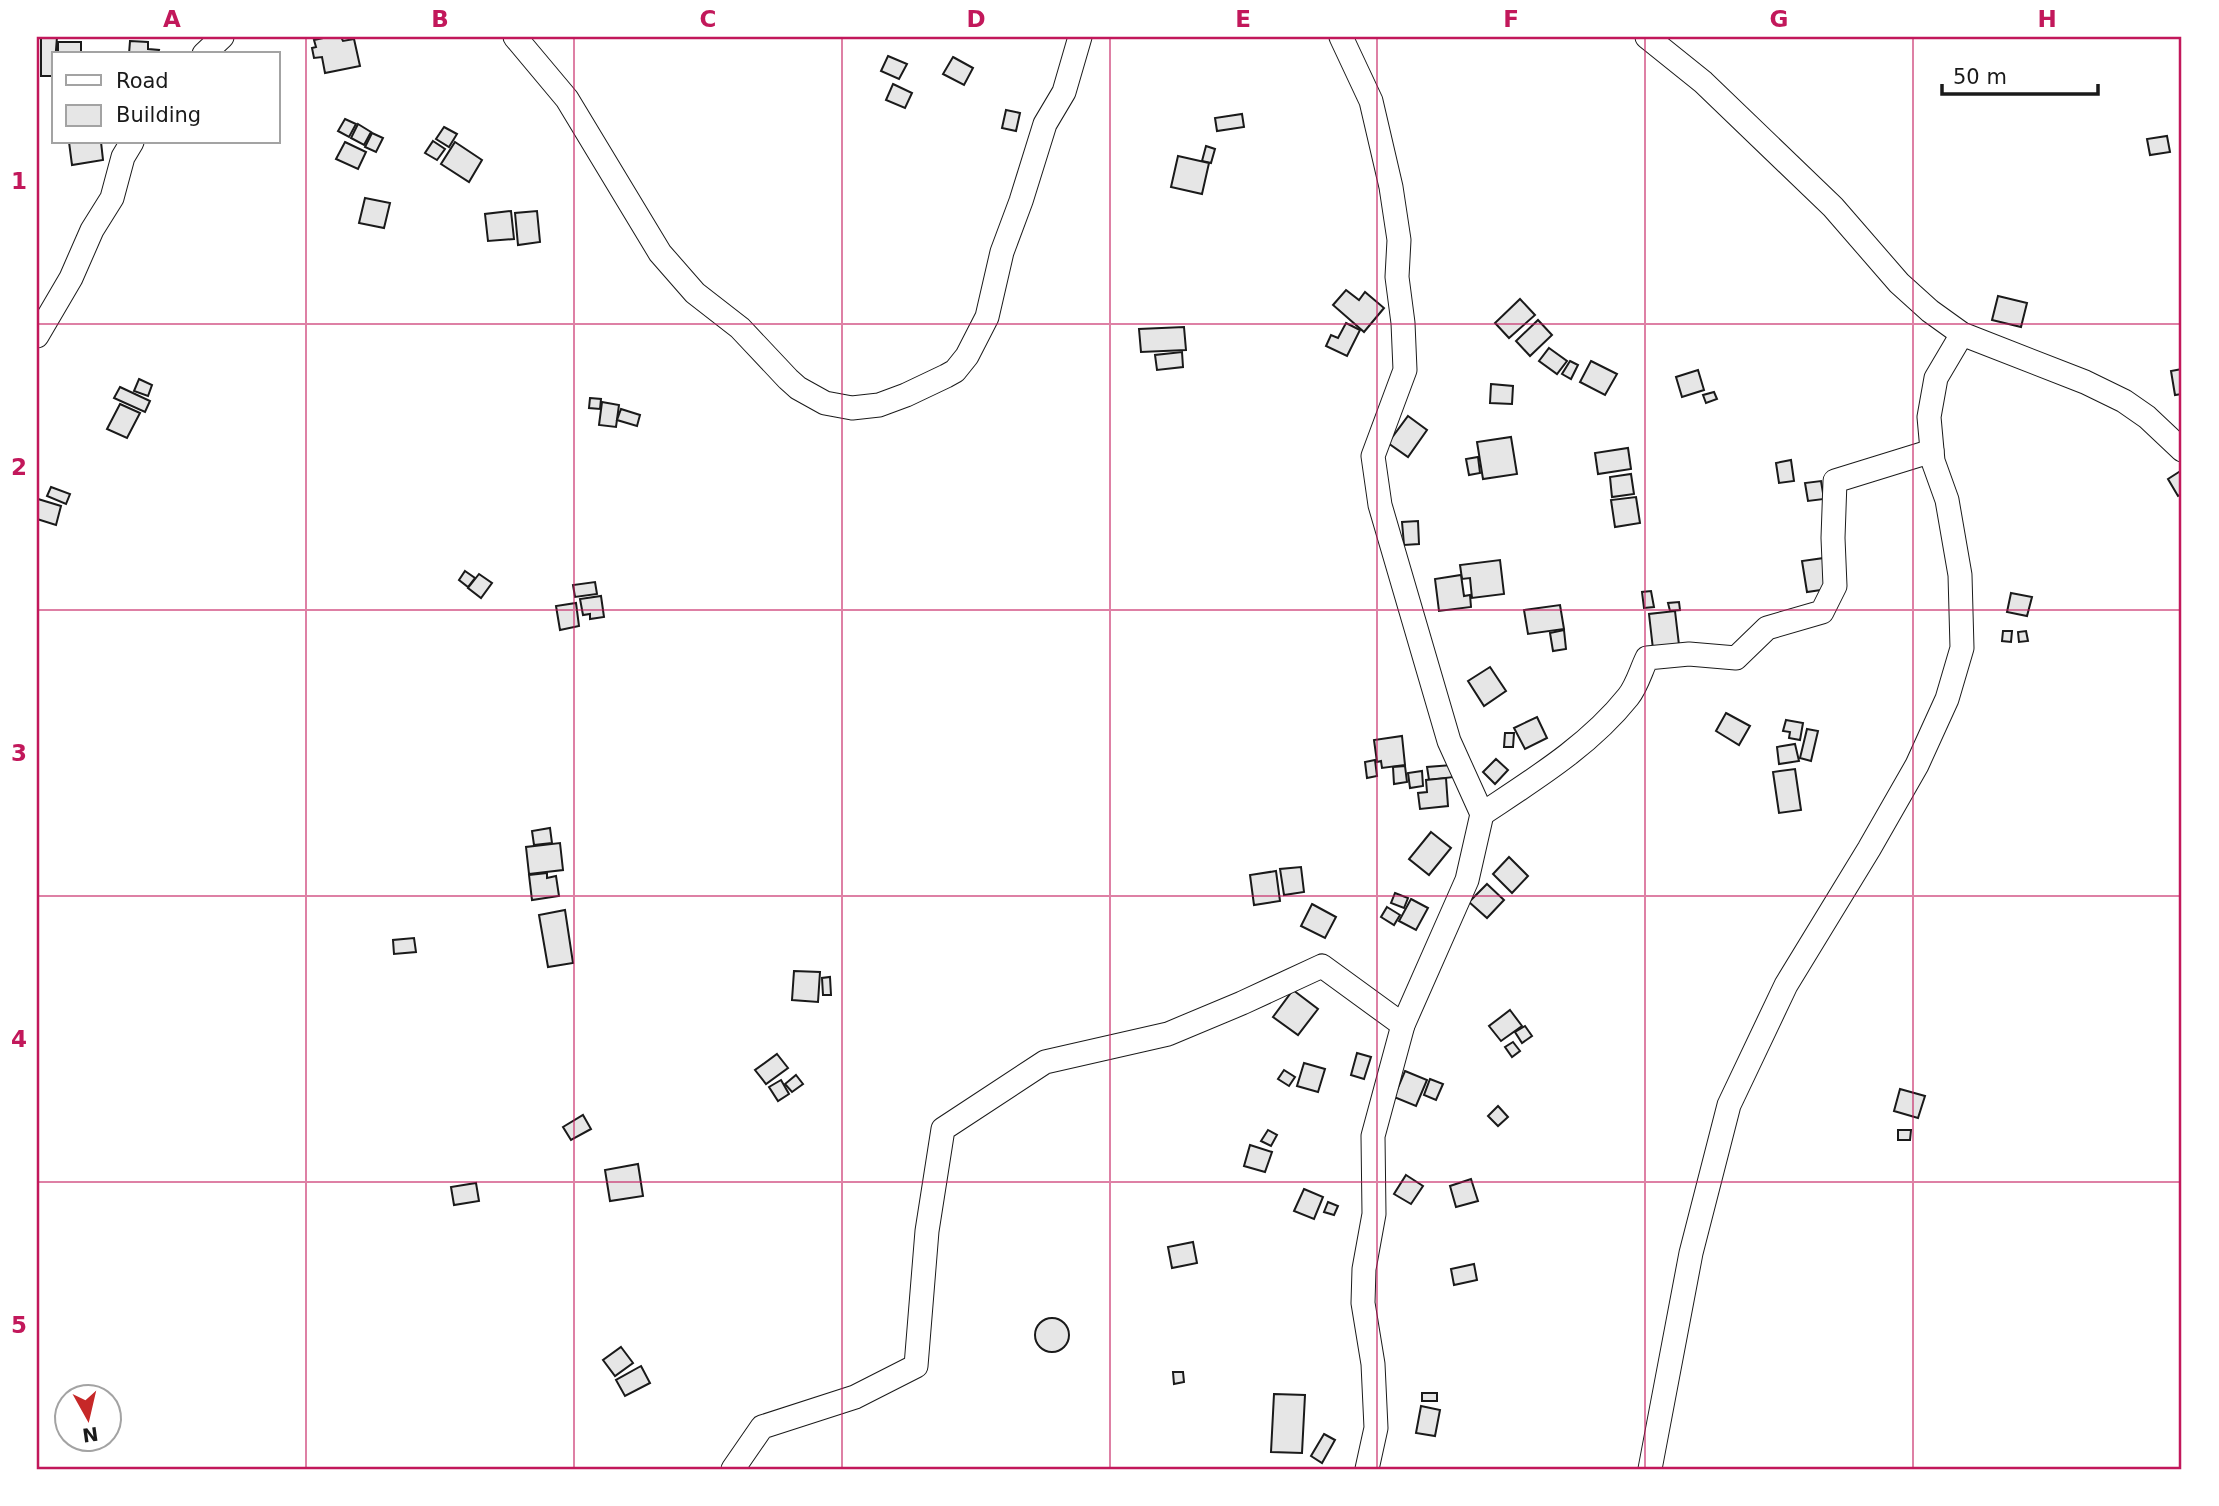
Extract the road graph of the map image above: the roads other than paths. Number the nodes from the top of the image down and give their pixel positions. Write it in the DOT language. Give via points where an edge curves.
graph roads {
  1 [pos="222,37"];
  2 [pos="515,37"];
  3 [pos="1080,37"];
  4 [pos="1341,37"];
  5 [pos="1647,37"];
  6 [pos="206,52"];
  7 [pos="131,144"];
  8 [pos="1962,334"];
  9 [pos="37,337"];
  10 [pos="2182,450"];
  11 [pos="1932,451"];
  12 [pos="1482,814"];
  13 [pos="1403,1026"];
  14 [pos="733,1469"];
  15 [pos="1367,1469"];
  16 [pos="1650,1469"];
  1 -- 6 [label="street"];
  2 -- 3 [label="street" via="567,99 678,276 740,328 798,388 825,403 852,408 906,396 955,371 967,356 987,317 1002,252 1045,124 1064,92"];
  4 -- 12 [label="street" via="1371,101 1399,240 1397,277 1405,370 1373,456 1380,505 1449,741"];
  5 -- 8 [label="street" via="1703,82 1833,207 1915,299"];
  7 -- 9 [label="street" via="112,198"];
  8 -- 10 [label="street" via="2124,401"];
  8 -- 11 [label="street" via="1931,394"];
  11 -- 12 [label="street" via="1835,481 1835,586 1822,612 1767,628 1736,658 1689,654 1647,658 1630,695 1600,728"];
  11 -- 16 [label="street" via="1947,500 1960,575 1962,648 1947,699 1917,765 1786,985 1729,1105 1691,1253"];
  12 -- 13 [label="street" via="1467,880"];
  13 -- 14 [label="street" via="1321,966 1168,1034 1045,1062 943,1129 927,1231 916,1366 855,1397 762,1427"];
  13 -- 15 [label="street" via="1373,1136 1374,1214 1363,1303 1373,1364 1376,1427"];
}
